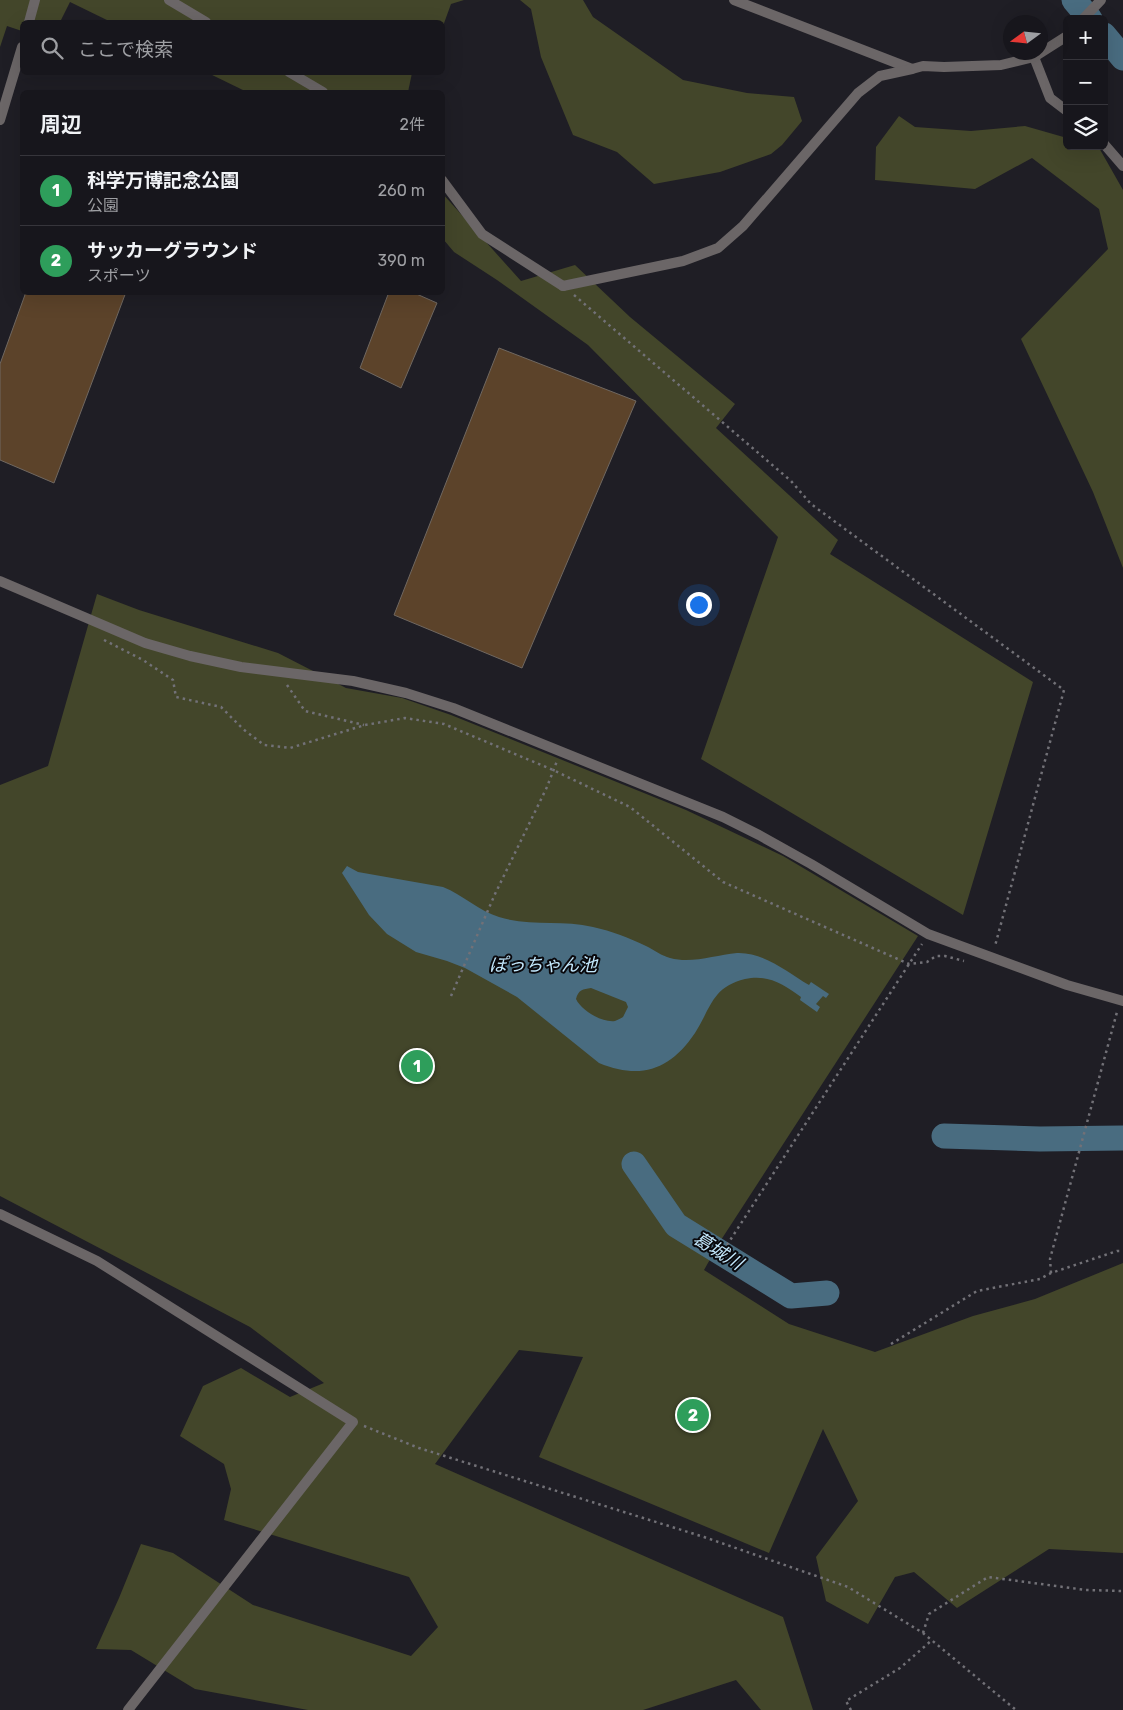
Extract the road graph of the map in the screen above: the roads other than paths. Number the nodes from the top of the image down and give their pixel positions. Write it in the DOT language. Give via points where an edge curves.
graph roads {
  1 [pos="34,0"];
  2 [pos="169,0"];
  3 [pos="734,0"];
  4 [pos="1099,2"];
  5 [pos="1087,15"];
  6 [pos="29,20"];
  7 [pos="203,20"];
  8 [pos="1063,38"];
  9 [pos="1048,48"];
  10 [pos="20,54"];
  11 [pos="1022,60"];
  12 [pos="1035,60"];
  13 [pos="912,69"];
  14 [pos="294,75"];
  15 [pos="319,90"];
  16 [pos="1063,108"];
  17 [pos="0,120"];
  18 [pos="1108,149"];
  19 [pos="1123,166"];
  20 [pos="445,184"];
  21 [pos="0,581"];
  22 [pos="1121,1000"];
  23 [pos="0,1214"];
  24 [pos="128,1710"];
  1 -- 6 [label="street"];
  2 -- 7 [label="street"];
  3 -- 13 [label="street"];
  4 -- 5 [label="street"];
  8 -- 9 [label="street"];
  10 -- 17 [label="street"];
  11 -- 13 [label="street" via="1001,65 923,66"];
  12 -- 16 [label="street" via="1050,98"];
  13 -- 20 [label="street" via="880,76 858,93 743,226 718,248 684,261 563,286 482,234"];
  14 -- 15 [label="street"];
  18 -- 19 [label="street"];
  21 -- 22 [label="street" via="145,643 190,656 241,667 353,681 453,708 723,817 811,864 928,934 1066,985"];
  23 -- 24 [label="street" via="97,1261 353,1422"];
}
